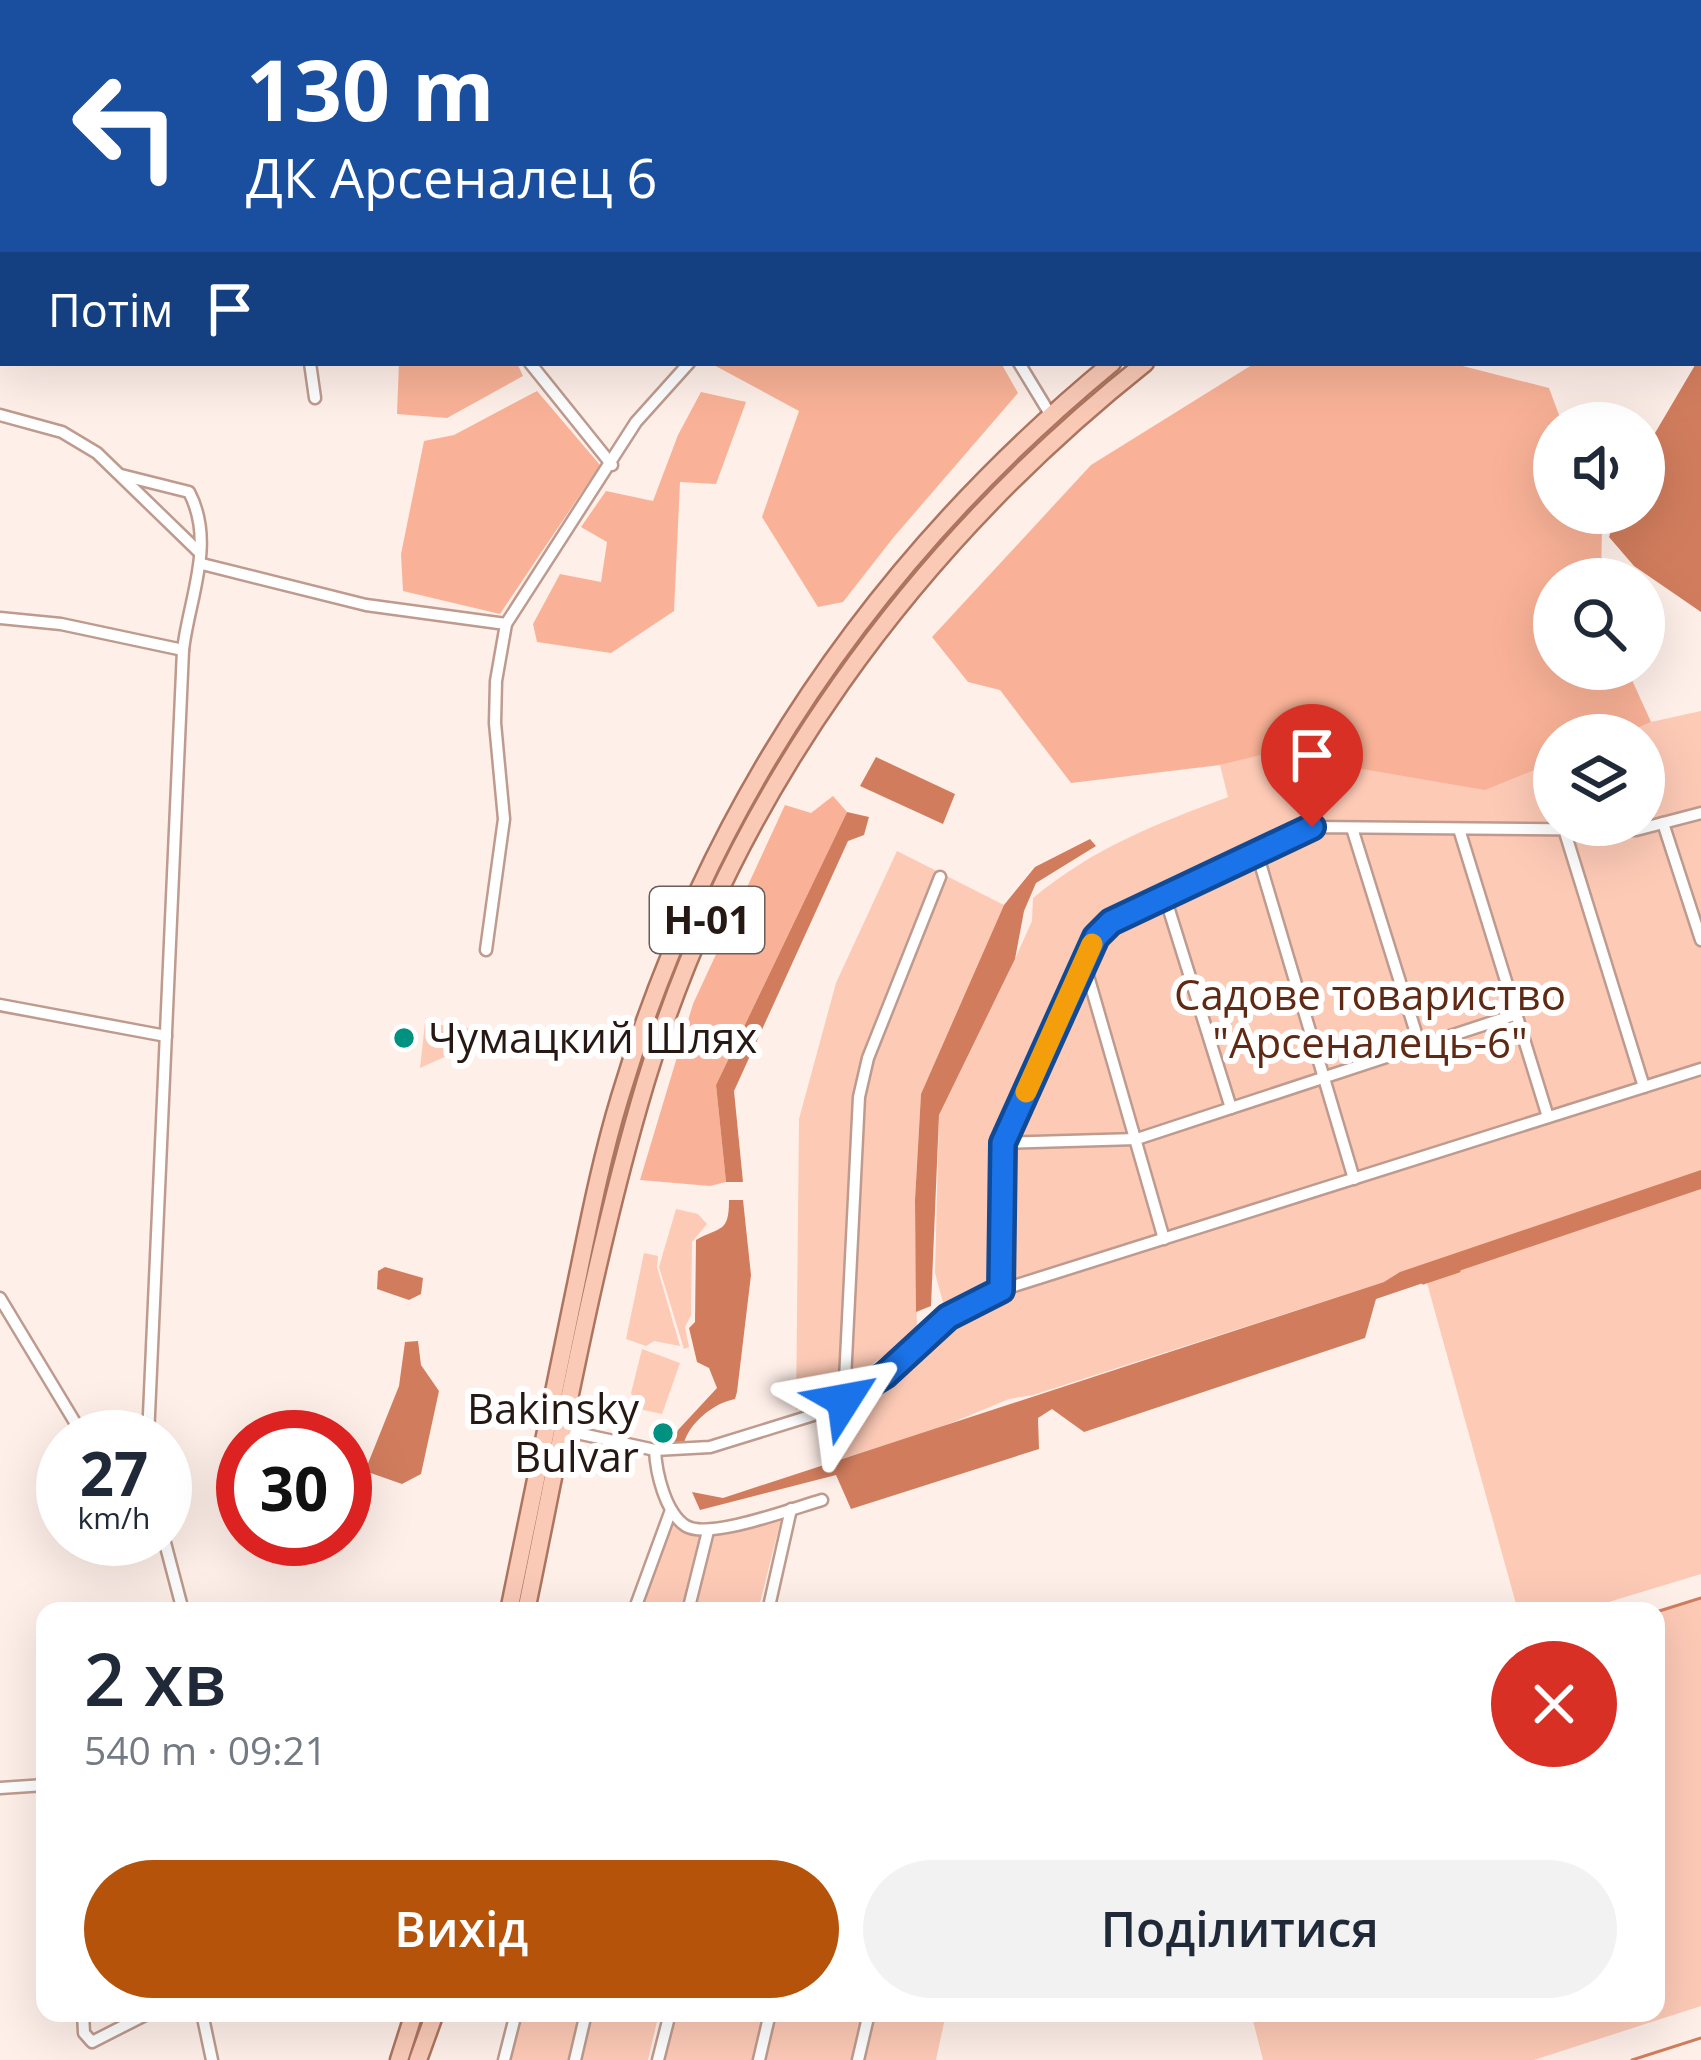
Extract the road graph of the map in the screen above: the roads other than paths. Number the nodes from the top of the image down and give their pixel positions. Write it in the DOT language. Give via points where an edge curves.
graph roads {
  1 [pos="310,366"];
  2 [pos="532,366"];
  3 [pos="686,366"];
  4 [pos="1021,366"];
  5 [pos="1108,366"];
  6 [pos="1140,366"];
  7 [pos="315,398"];
  8 [pos="1050,414"];
  9 [pos="0,415"];
  10 [pos="612,465"];
  11 [pos="121,475"];
  12 [pos="202,559"];
  13 [pos="0,618"];
  14 [pos="506,624"];
  15 [pos="183,650"];
  16 [pos="1701,813"];
  17 [pos="1665,823"];
  18 [pos="1665,826"];
  19 [pos="1352,828"];
  20 [pos="1459,829"];
  21 [pos="1533,829"];
  22 [pos="1569,846"];
  23 [pos="1257,853"];
  24 [pos="940,877"];
  25 [pos="1165,897"];
  26 [pos="1701,940"];
  27 [pos="486,950"];
  28 [pos="1084,962"];
  29 [pos="0,1005"];
  30 [pos="1517,1014"];
  31 [pos="166,1036"];
  32 [pos="1420,1046"];
  33 [pos="1701,1069"];
  34 [pos="1326,1077"];
  35 [pos="1643,1087"];
  36 [pos="1231,1108"];
  37 [pos="1548,1117"];
  38 [pos="1137,1139"];
  39 [pos="1003,1143"];
  40 [pos="1354,1179"];
  41 [pos="1164,1239"];
  42 [pos="1001,1290"];
  43 [pos="0,1298"];
  44 [pos="844,1400"];
  45 [pos="68,1410"];
  46 [pos="149,1410"];
  47 [pos="563,1430"];
  48 [pos="655,1450"];
  49 [pos="822,1500"];
  50 [pos="791,1508"];
  51 [pos="671,1510"];
  52 [pos="708,1531"];
  53 [pos="171,1566"];
  54 [pos="181,1602"];
  55 [pos="510,1602"];
  56 [pos="528,1602"];
  57 [pos="637,1602"];
  58 [pos="690,1602"];
  59 [pos="770,1602"];
  60 [pos="36,1786"];
  61 [pos="0,1788"];
  62 [pos="83,2022"];
  63 [pos="131,2022"];
  64 [pos="204,2022"];
  65 [pos="411,2022"];
  66 [pos="432,2022"];
  67 [pos="514,2022"];
  68 [pos="584,2022"];
  69 [pos="668,2022"];
  70 [pos="768,2022"];
  71 [pos="867,2022"];
  72 [pos="212,2060"];
  73 [pos="400,2060"];
  74 [pos="418,2060"];
  75 [pos="504,2060"];
  76 [pos="574,2060"];
  77 [pos="658,2060"];
  78 [pos="758,2060"];
  79 [pos="858,2060"];
  1 -- 7 [label="street"];
  2 -- 10 [label="street"];
  3 -- 10 [label="street" via="636,422"];
  4 -- 8 [label="street"];
  5 -- 8 [label="main road, Н-01"];
  6 -- 47 [label="main road, Н-01" via="1001,489 898,603 750,830 697,941 646,1080"];
  8 -- 55 [label="main road, Н-01" via="920,546 820,674 750,787 676,935 598,1180"];
  9 -- 11 [label="street" via="62,432"];
  10 -- 14 [label="street"];
  11 -- 12 [label="street"];
  11 -- 12 [label="street" via="189,492"];
  12 -- 14 [label="street" via="366,604"];
  12 -- 15 [label="street"];
  13 -- 15 [label="street"];
  14 -- 27 [label="street" via="495,723 504,820"];
  15 -- 31 [label="street"];
  16 -- 17 [label="street"];
  18 -- 26 [label="street"];
  19 -- 20 [label="street"];
  19 -- 23 [label="street" via="1312,827"];
  19 -- 32 [label="street"];
  20 -- 21 [label="street"];
  20 -- 30 [label="street"];
  22 -- 35 [label="street"];
  23 -- 25 [label="street"];
  23 -- 34 [label="street"];
  24 -- 44 [label="street" via="859,1097"];
  25 -- 28 [label="street" via="1111,922"];
  25 -- 36 [label="street"];
  28 -- 38 [label="street"];
  28 -- 39 [label="street"];
  29 -- 31 [label="street"];
  30 -- 32 [label="street"];
  30 -- 37 [label="street"];
  31 -- 46 [label="street"];
  32 -- 34 [label="street"];
  33 -- 35 [label="street"];
  34 -- 36 [label="street"];
  34 -- 40 [label="street"];
  35 -- 37 [label="street"];
  36 -- 38 [label="street"];
  37 -- 40 [label="street"];
  38 -- 39 [label="street"];
  38 -- 41 [label="street"];
  39 -- 42 [label="street"];
  40 -- 41 [label="street"];
  41 -- 42 [label="street"];
  42 -- 44 [label="street" via="948,1317 885,1375"];
  43 -- 45 [label="street"];
  44 -- 48 [label="street" via="710,1447"];
  47 -- 48 [label="street"];
  47 -- 56 [label="main road, Н-01"];
  48 -- 51 [label="street"];
  49 -- 50 [label="street"];
  50 -- 52 [label="street"];
  50 -- 59 [label="street"];
  51 -- 52 [label="street" via="686,1526"];
  51 -- 57 [label="street"];
  52 -- 58 [label="street"];
  53 -- 54 [label="street"];
  60 -- 61 [label="street"];
  62 -- 63 [label="street" via="92,2042"];
  64 -- 72 [label="street"];
  65 -- 73 [label="main road"];
  66 -- 74 [label="main road"];
  67 -- 75 [label="street"];
  68 -- 76 [label="street"];
  69 -- 77 [label="street"];
  70 -- 78 [label="street"];
  71 -- 79 [label="street"];
}
